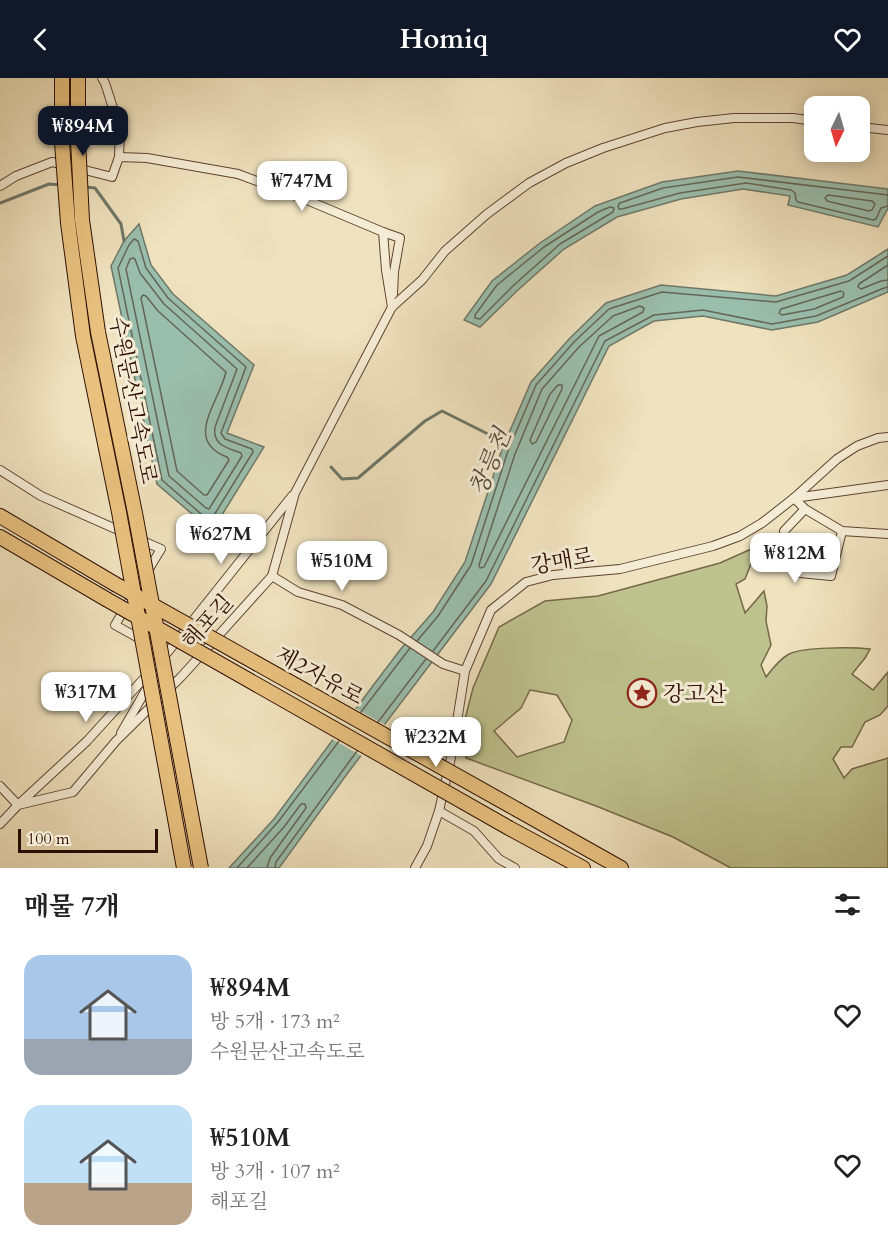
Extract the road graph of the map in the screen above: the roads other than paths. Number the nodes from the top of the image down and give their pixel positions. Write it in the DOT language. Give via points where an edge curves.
graph roads {
  1 [pos="62,78"];
  2 [pos="78,78"];
  3 [pos="102,78"];
  4 [pos="804,120"];
  5 [pos="870,128"];
  6 [pos="888,130"];
  7 [pos="119,157"];
  8 [pos="0,186"];
  9 [pos="383,232"];
  10 [pos="392,307"];
  11 [pos="888,437"];
  12 [pos="0,470"];
  13 [pos="888,485"];
  14 [pos="295,493"];
  15 [pos="794,498"];
  16 [pos="805,509"];
  17 [pos="0,516"];
  18 [pos="842,531"];
  19 [pos="888,534"];
  20 [pos="0,537"];
  21 [pos="272,576"];
  22 [pos="167,653"];
  23 [pos="465,671"];
  24 [pos="117,741"];
  25 [pos="0,786"];
  26 [pos="18,805"];
  27 [pos="439,811"];
  28 [pos="0,824"];
  29 [pos="184,868"];
  30 [pos="201,868"];
  31 [pos="415,868"];
  32 [pos="515,868"];
  33 [pos="583,868"];
  34 [pos="621,868"];
  1 -- 29 [label="highway, 수원문산고속도로, bridge" via="68,223 83,336"];
  2 -- 30 [label="highway, 수원문산고속도로, bridge" via="82,220 98,332"];
  3 -- 7 [label="street" via="120,130"];
  4 -- 10 [label="street" via="734,118 697,122 635,137 566,163 487,213 445,250 422,280"];
  5 -- 6 [label="street"];
  7 -- 8 [label="street" via="112,177 52,162"];
  7 -- 9 [label="street" via="238,174"];
  9 -- 10 [label="street"];
  9 -- 10 [label="street" via="400,238"];
  10 -- 14 [label="street, 해포길"];
  11 -- 15 [label="street, 강매로" via="847,452"];
  12 -- 22 [label="street" via="41,496 161,549 115,625"];
  13 -- 15 [label="street"];
  14 -- 21 [label="street, 해포길"];
  14 -- 22 [label="street"];
  15 -- 16 [label="street"];
  15 -- 23 [label="street, 강매로" via="740,537 713,546 620,569 554,575 526,582 491,610"];
  16 -- 18 [label="street"];
  16 -- 18 [label="street" via="784,531 789,554 800,573 831,576"];
  17 -- 34 [label="highway, 제2자유로, bridge"];
  18 -- 19 [label="street"];
  20 -- 33 [label="highway, 제2자유로, bridge"];
  21 -- 23 [label="street" via="298,592 342,605 443,664"];
  21 -- 24 [label="street, 해포길"];
  22 -- 24 [label="street"];
  22 -- 26 [label="street" via="87,741"];
  23 -- 27 [label="street, 강매로"];
  24 -- 26 [label="street, 해포길" via="73,792"];
  25 -- 26 [label="street"];
  26 -- 28 [label="street"];
  27 -- 31 [label="street, 강매로"];
  27 -- 32 [label="street" via="474,831 499,859"];
}
